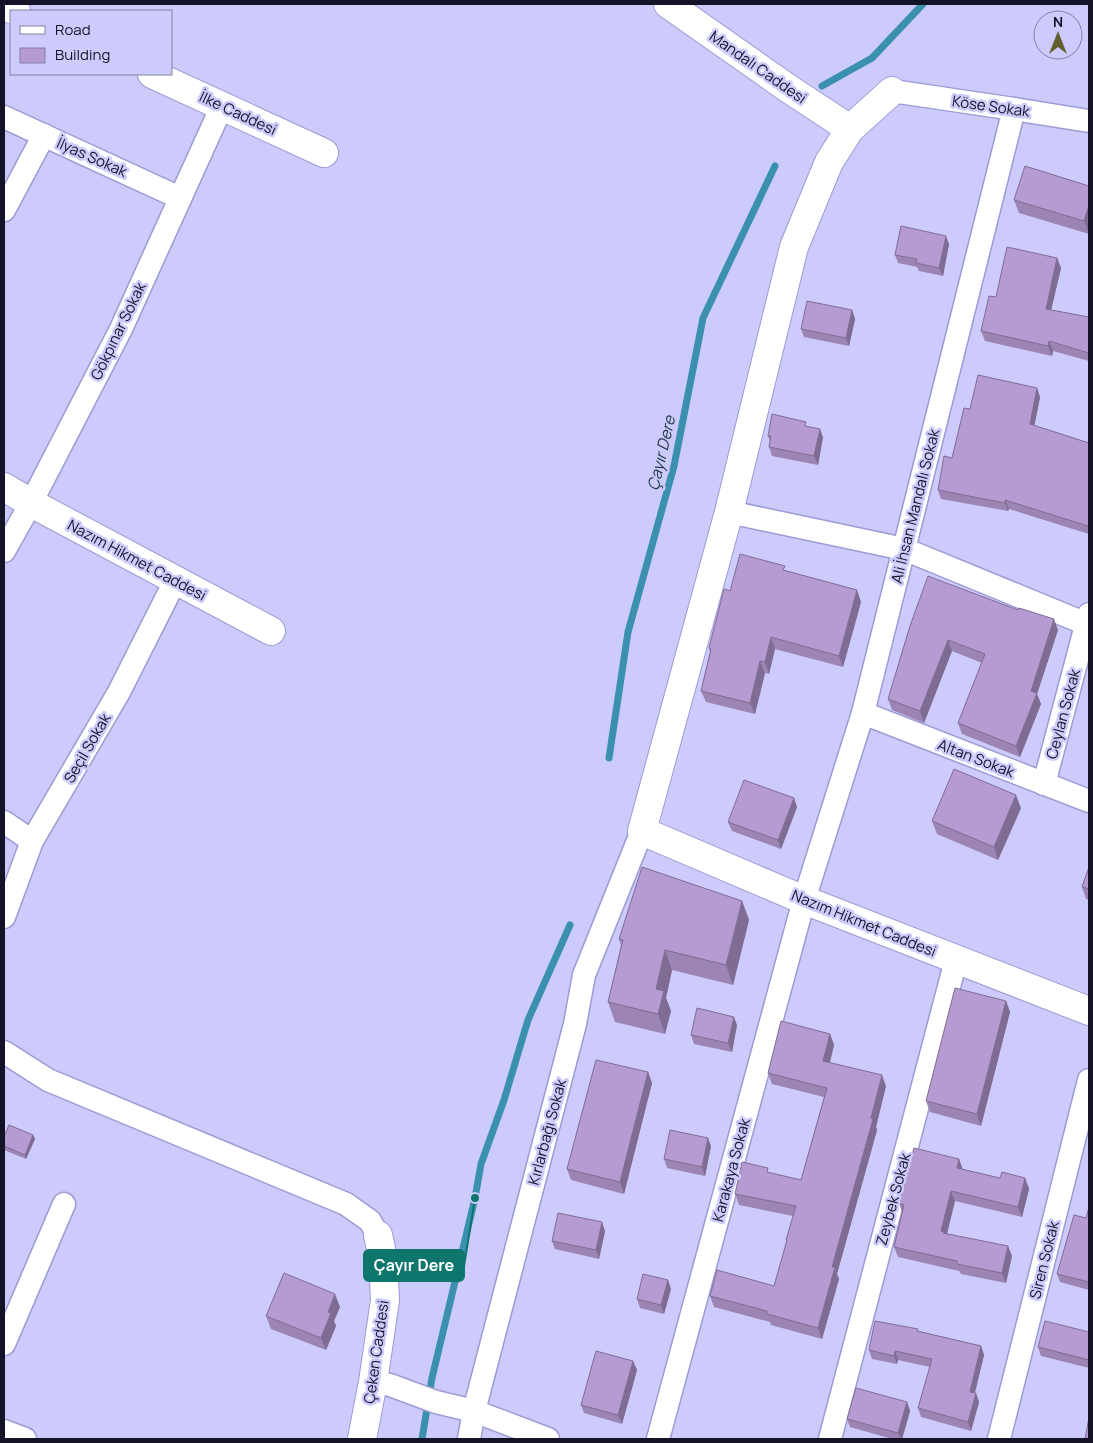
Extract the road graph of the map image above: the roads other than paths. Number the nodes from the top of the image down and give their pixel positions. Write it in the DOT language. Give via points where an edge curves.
graph roads {
  1 [pos="672,5"];
  2 [pos="154,75"];
  3 [pos="892,91"];
  4 [pos="222,106"];
  5 [pos="1014,108"];
  6 [pos="4,117"];
  7 [pos="1089,121"];
  8 [pos="850,129"];
  9 [pos="44,136"];
  10 [pos="324,153"];
  11 [pos="180,198"];
  12 [pos="4,210"];
  13 [pos="4,487"];
  14 [pos="31,503"];
  15 [pos="729,512"];
  16 [pos="904,549"];
  17 [pos="4,551"];
  18 [pos="175,581"];
  19 [pos="1088,621"];
  20 [pos="271,631"];
  21 [pos="863,713"];
  22 [pos="1044,784"];
  23 [pos="1089,801"];
  24 [pos="4,822"];
  25 [pos="642,830"];
  26 [pos="32,841"];
  27 [pos="804,900"];
  28 [pos="4,917"];
  29 [pos="956,960"];
  30 [pos="1089,1011"];
  31 [pos="4,1052"];
  32 [pos="1089,1080"];
  33 [pos="64,1204"];
  34 [pos="378,1235"];
  35 [pos="4,1344"];
  36 [pos="373,1382"];
  37 [pos="474,1411"];
  38 [pos="4,1431"];
  39 [pos="25,1439"];
  40 [pos="362,1439"];
  41 [pos="469,1439"];
  42 [pos="548,1439"];
  43 [pos="658,1439"];
  44 [pos="830,1439"];
  45 [pos="999,1439"];
  1 -- 8 [label="street, Mandalı Caddesi"];
  2 -- 4 [label="street, İlke Caddesi"];
  3 -- 5 [label="street, Köse Sokak"];
  3 -- 8 [label="street"];
  4 -- 10 [label="street, İlke Caddesi"];
  4 -- 11 [label="street, Gökpınar Sokak"];
  5 -- 7 [label="street, Köse Sokak"];
  5 -- 16 [label="street, Ali İhsan Mandalı Sokak"];
  6 -- 9 [label="street, İlyas Sokak"];
  8 -- 15 [label="street" via="828,162 794,247"];
  9 -- 11 [label="street, İlyas Sokak"];
  9 -- 12 [label="street"];
  11 -- 14 [label="street, Gökpınar Sokak" via="120,329"];
  13 -- 14 [label="street, Nazım Hikmet Caddesi"];
  14 -- 17 [label="street, Gökpınar Sokak"];
  14 -- 18 [label="street, Nazım Hikmet Caddesi"];
  15 -- 16 [label="street"];
  15 -- 25 [label="street"];
  16 -- 19 [label="street"];
  16 -- 21 [label="street, Ali İhsan Mandalı Sokak"];
  18 -- 20 [label="street, Nazım Hikmet Caddesi"];
  18 -- 26 [label="street, Seçil Sokak" via="119,692"];
  19 -- 22 [label="street, Ceylan Sokak"];
  21 -- 22 [label="street, Altan Sokak"];
  21 -- 27 [label="street, Ali İhsan Mandalı Sokak"];
  22 -- 23 [label="street, Altan Sokak"];
  24 -- 26 [label="street"];
  25 -- 27 [label="street, Nazım Hikmet Caddesi"];
  25 -- 37 [label="street, Kırlarbağı Sokak" via="584,975 575,1024"];
  26 -- 28 [label="street, Seçil Sokak"];
  27 -- 29 [label="street, Nazım Hikmet Caddesi"];
  27 -- 43 [label="street, Karakaya Sokak"];
  29 -- 30 [label="street, Nazım Hikmet Caddesi"];
  29 -- 44 [label="street, Zeybek Sokak"];
  31 -- 34 [label="street" via="48,1080 346,1204 370,1221"];
  32 -- 45 [label="street, Siren Sokak"];
  33 -- 35 [label="street"];
  34 -- 36 [label="street, Çeken Caddesi" via="383,1258 385,1300"];
  36 -- 37 [label="street"];
  36 -- 40 [label="street, Çeken Caddesi"];
  37 -- 41 [label="street, Kırlarbağı Sokak"];
  37 -- 42 [label="street"];
  38 -- 39 [label="street"];
}
